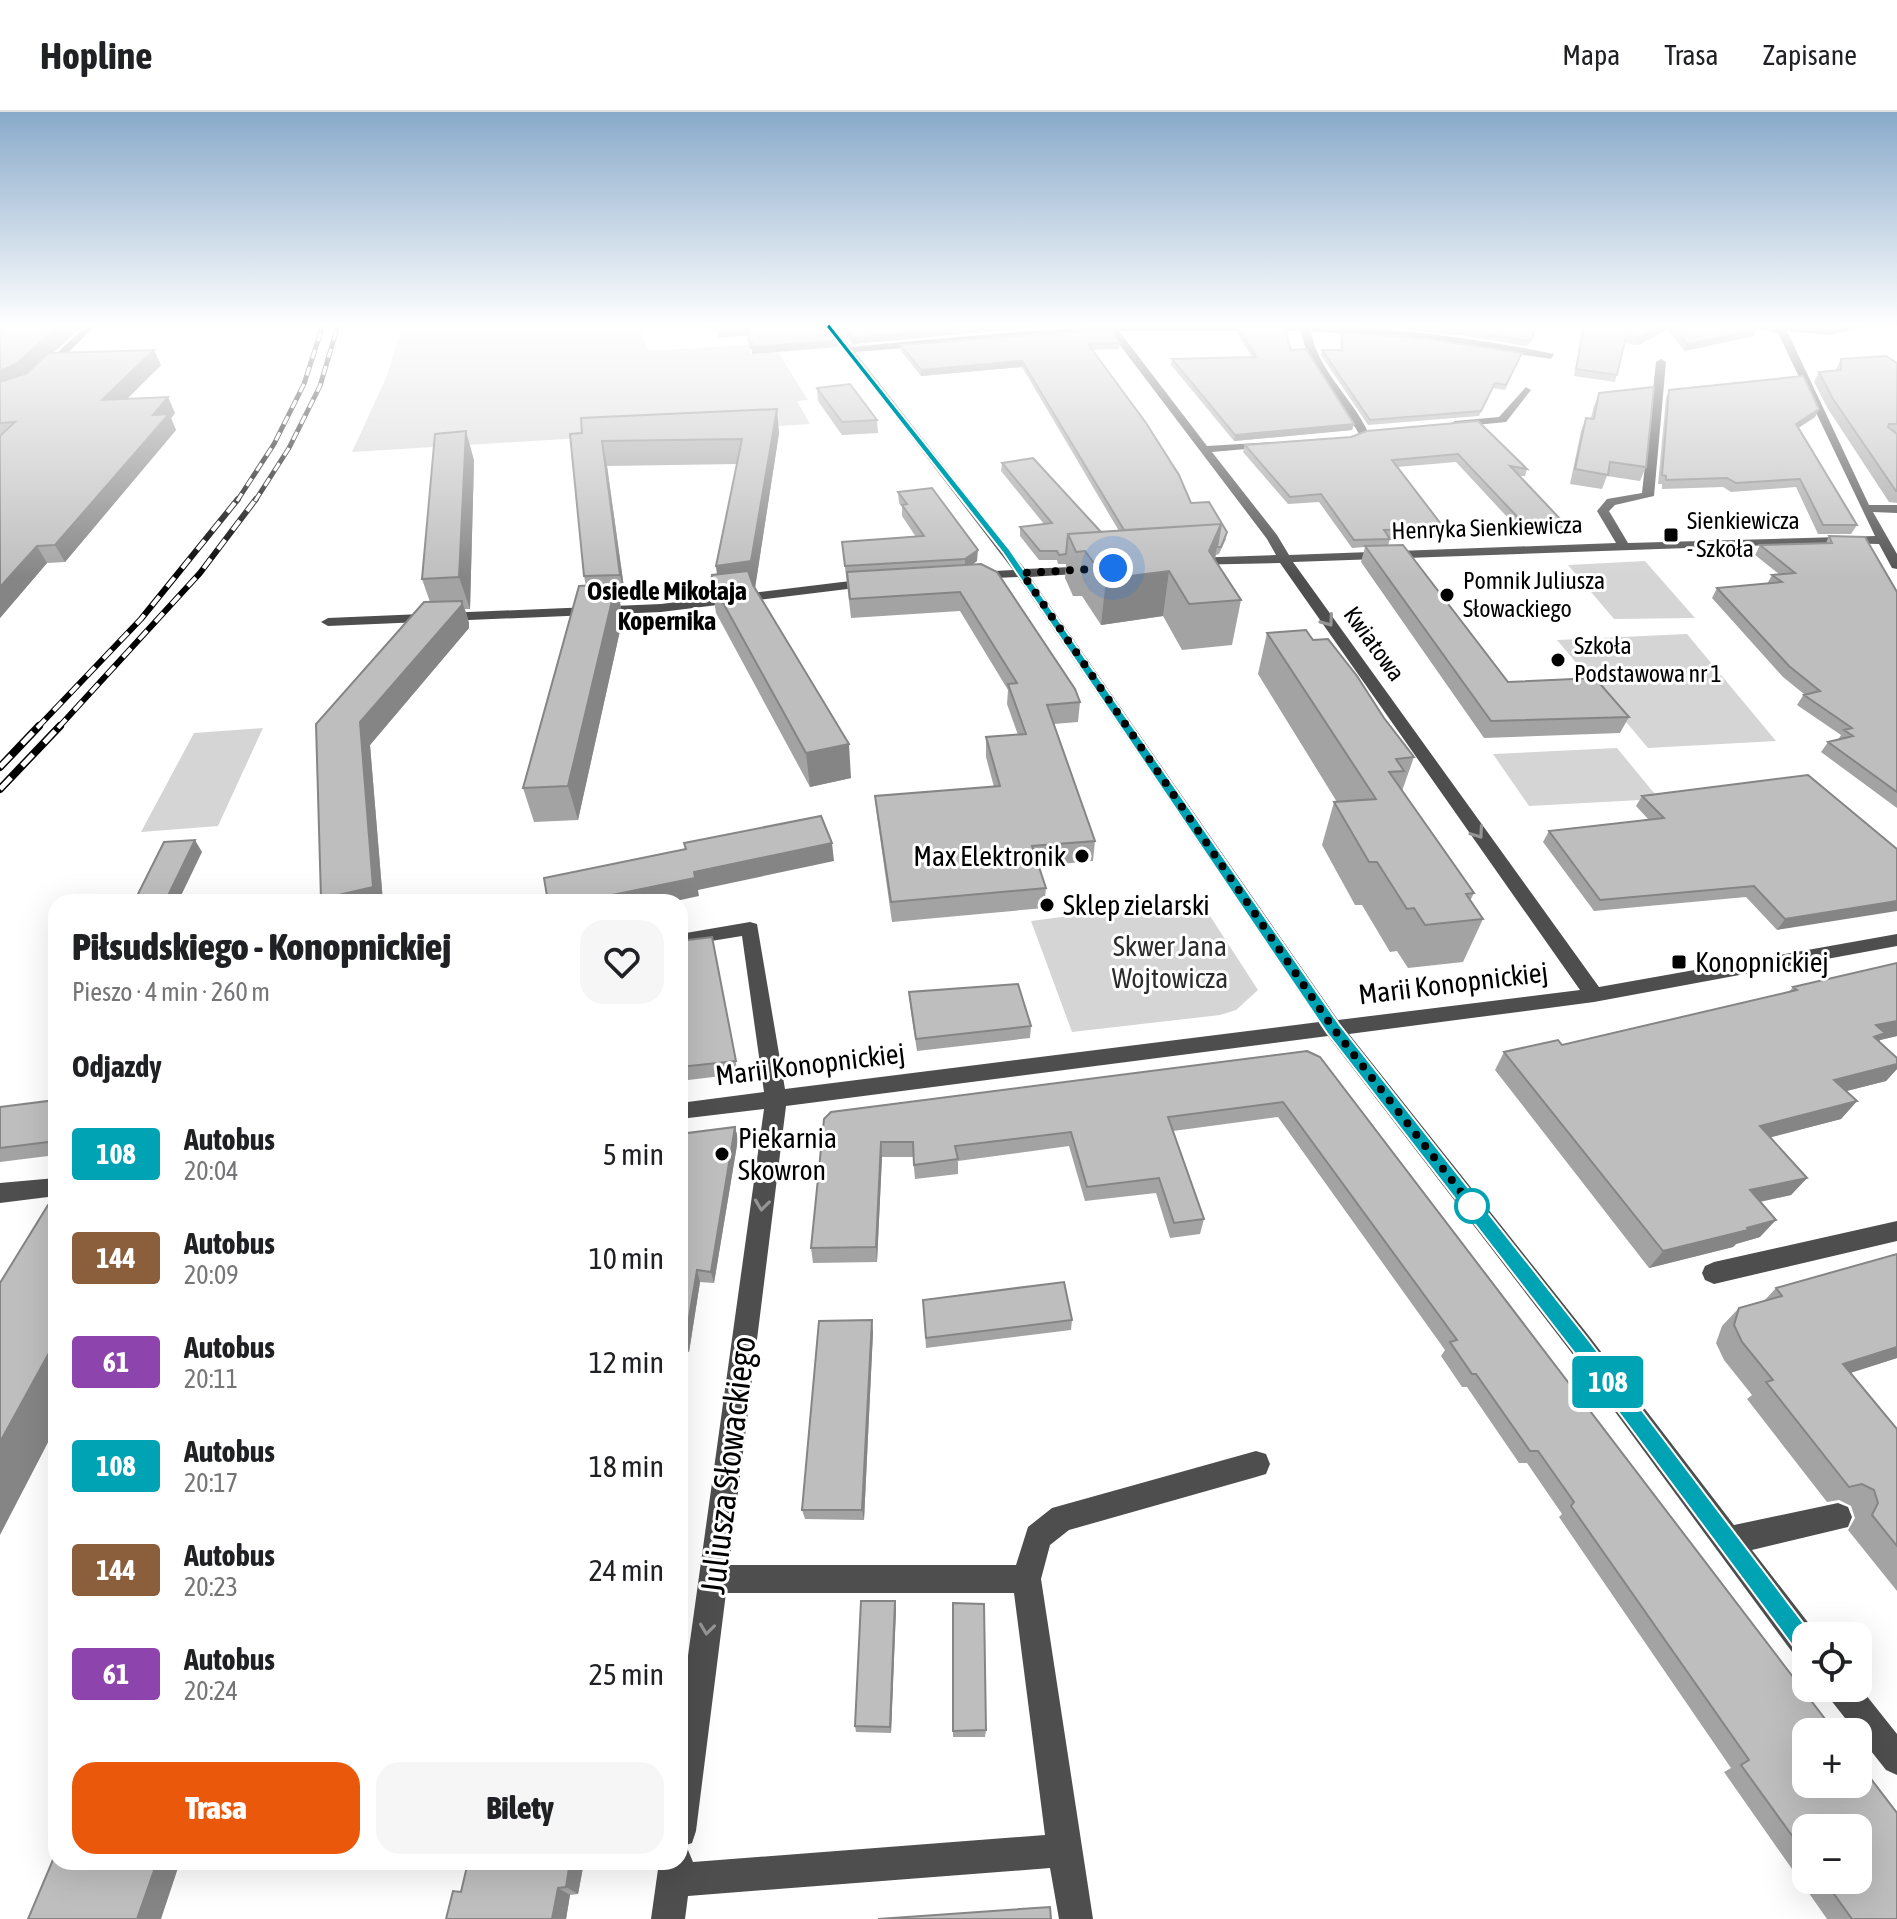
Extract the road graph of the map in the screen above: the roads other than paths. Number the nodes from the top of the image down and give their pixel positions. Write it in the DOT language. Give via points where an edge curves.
graph roads {
  1 [pos="896,409"];
  2 [pos="1174,409"];
  3 [pos="1348,409"];
  4 [pos="1511,409"];
  5 [pos="1656,409"];
  6 [pos="1818,409"];
  7 [pos="1440,426"];
  8 [pos="1377,431"];
  9 [pos="1363,432"];
  10 [pos="1349,438"];
  11 [pos="1277,444"];
  12 [pos="1205,449"];
  13 [pos="1865,508"];
  14 [pos="1897,509"];
  15 [pos="1882,540"];
  16 [pos="1624,546"];
  17 [pos="1283,557"];
  18 [pos="1177,563"];
  19 [pos="1897,565"];
  20 [pos="1102,568"];
  21 [pos="1022,573"];
  22 [pos="957,577"];
  23 [pos="896,581"];
  24 [pos="328,622"];
  25 [pos="688,939"];
  26 [pos="1897,940"];
  27 [pos="1594,995"];
  28 [pos="1333,1028"];
  29 [pos="776,1100"];
  30 [pos="688,1110"];
  31 [pos="48,1188"];
  32 [pos="0,1193"];
  33 [pos="1897,1231"];
  34 [pos="1714,1273"];
  35 [pos="1256,1464"];
  36 [pos="1838,1517"];
  37 [pos="1727,1541"];
  38 [pos="713,1579"];
  39 [pos="1027,1579"];
  40 [pos="1792,1627"];
  41 [pos="1852,1702"];
  42 [pos="1897,1759"];
  43 [pos="688,1770"];
  44 [pos="1064,1850"];
  45 [pos="675,1871"];
  46 [pos="668,1919"];
  47 [pos="1076,1919"];
  1 -- 21 [label="street"];
  2 -- 12 [label="street, Kwiatowa"];
  3 -- 9 [label="street"];
  4 -- 7 [label="street" via="1502,420"];
  5 -- 16 [label="street" via="1648,496 1611,502 1603,511"];
  6 -- 13 [label="street"];
  8 -- 9 [label="street"];
  9 -- 10 [label="street"];
  11 -- 12 [label="street"];
  12 -- 17 [label="street, Kwiatowa"];
  13 -- 14 [label="street"];
  13 -- 15 [label="street"];
  15 -- 16 [label="street, Henryka Sienkiewicza"];
  15 -- 19 [label="street"];
  16 -- 17 [label="street, Henryka Sienkiewicza"];
  17 -- 18 [label="street, Henryka Sienkiewicza"];
  17 -- 27 [label="street, Kwiatowa, one-way"];
  20 -- 21 [label="street"];
  21 -- 22 [label="street"];
  21 -- 28 [label="street"];
  23 -- 24 [label="street" via="661,608"];
  25 -- 29 [label="street, Juliusza Słowackiego" via="750,928"];
  26 -- 27 [label="street, Marii Konopnickiej"];
  27 -- 28 [label="street, Marii Konopnickiej"];
  28 -- 29 [label="street, Marii Konopnickiej"];
  28 -- 37 [label="street"];
  29 -- 30 [label="street, Marii Konopnickiej"];
  29 -- 38 [label="street, Juliusza Słowackiego, one-way"];
  31 -- 32 [label="street"];
  33 -- 34 [label="street"];
  35 -- 39 [label="street" via="1062,1518 1038,1537"];
  36 -- 37 [label="street"];
  37 -- 40 [label="street"];
  38 -- 39 [label="street"];
  38 -- 43 [label="street, Juliusza Słowackiego, one-way"];
  39 -- 44 [label="street"];
  41 -- 42 [label="street"];
  44 -- 45 [label="street"];
  44 -- 47 [label="street"];
  45 -- 46 [label="street"];
}
